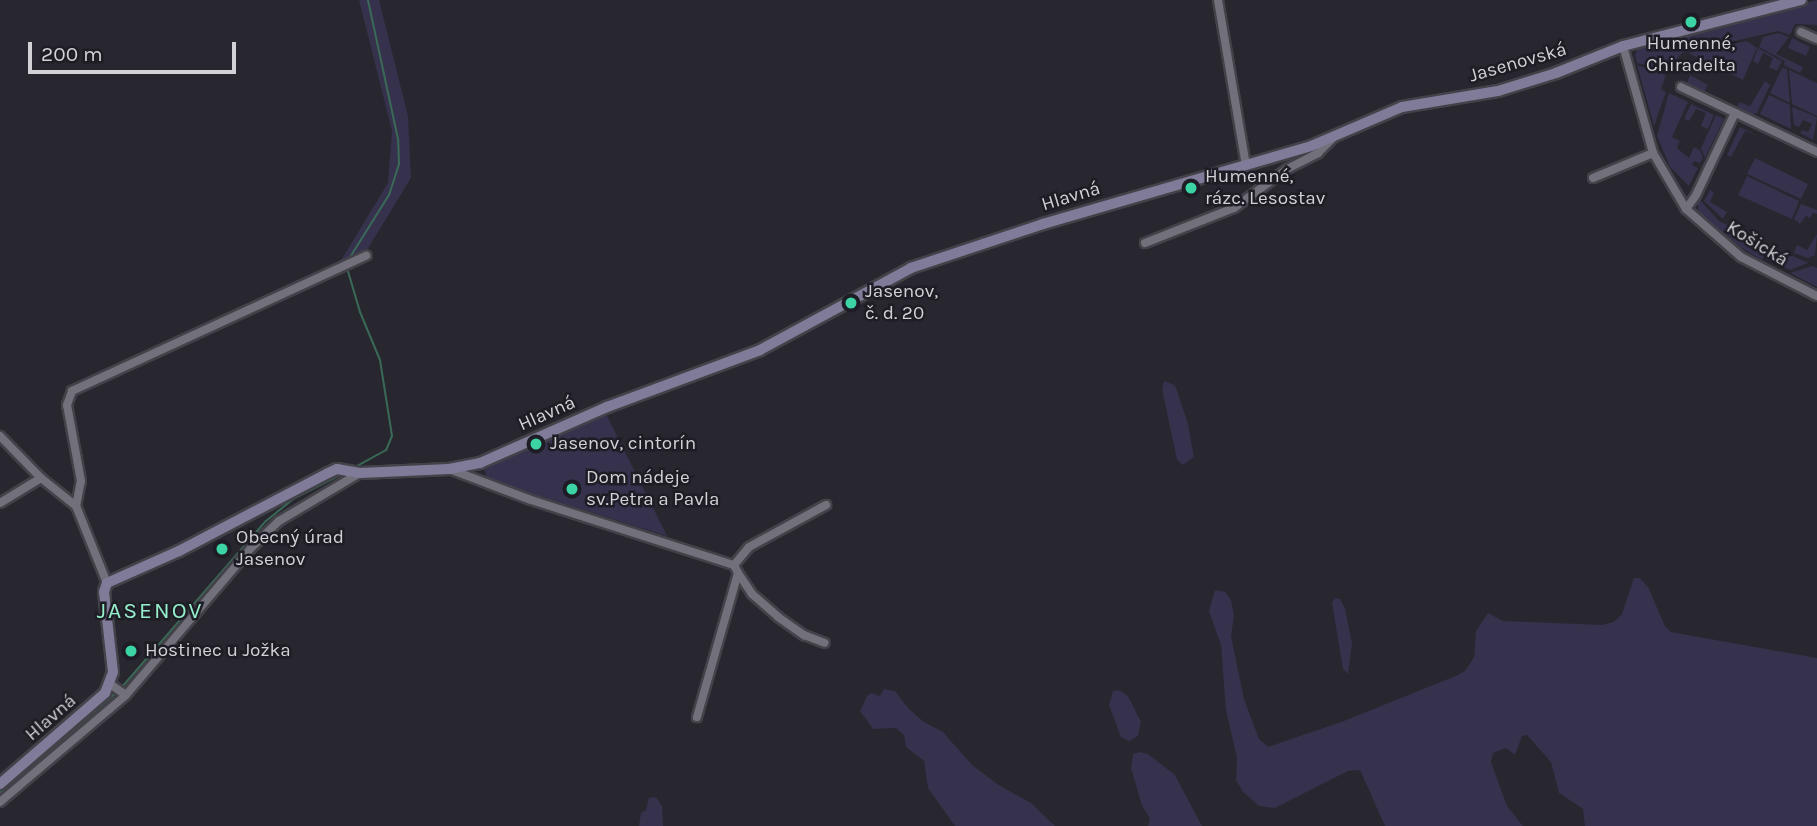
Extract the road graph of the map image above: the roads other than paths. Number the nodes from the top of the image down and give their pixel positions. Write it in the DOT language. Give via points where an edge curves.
graph roads {
  1 [pos="1218,0"];
  2 [pos="1801,0"];
  3 [pos="1801,32"];
  4 [pos="1817,39"];
  5 [pos="1623,46"];
  6 [pos="1681,88"];
  7 [pos="1735,113"];
  8 [pos="1336,135"];
  9 [pos="1817,152"];
  10 [pos="1653,153"];
  11 [pos="1241,167"];
  12 [pos="1593,178"];
  13 [pos="1686,209"];
  14 [pos="1145,243"];
  15 [pos="366,256"];
  16 [pos="1817,296"];
  17 [pos="0,436"];
  18 [pos="480,463"];
  19 [pos="449,469"];
  20 [pos="357,472"];
  21 [pos="41,478"];
  22 [pos="473,480"];
  23 [pos="0,503"];
  24 [pos="826,505"];
  25 [pos="76,506"];
  26 [pos="736,569"];
  27 [pos="107,583"];
  28 [pos="825,643"];
  29 [pos="119,690"];
  30 [pos="697,718"];
  31 [pos="0,784"];
  32 [pos="0,802"];
  1 -- 11 [label="street"];
  2 -- 5 [label="street, Jasenovská"];
  3 -- 4 [label="street"];
  5 -- 8 [label="street, Jasenovská" via="1499,91 1402,107"];
  5 -- 10 [label="street, Košická"];
  6 -- 7 [label="street"];
  7 -- 9 [label="street"];
  7 -- 13 [label="street"];
  8 -- 11 [label="street, Jasenovská"];
  8 -- 14 [label="street" via="1318,153 1287,169 1234,208"];
  10 -- 12 [label="street"];
  10 -- 13 [label="street, Košická"];
  11 -- 18 [label="street, Hlavná" via="911,268 761,350 607,407"];
  13 -- 16 [label="street, Košická" via="1741,257"];
  15 -- 25 [label="street" via="72,391 67,405 81,481"];
  17 -- 21 [label="street"];
  18 -- 19 [label="street, Hlavná"];
  18 -- 22 [label="street" via="472,470"];
  19 -- 20 [label="street, Hlavná"];
  19 -- 22 [label="street"];
  20 -- 27 [label="street, Hlavná" via="328,473"];
  20 -- 29 [label="street" via="266,533"];
  21 -- 23 [label="street"];
  21 -- 25 [label="street"];
  22 -- 26 [label="street"];
  24 -- 26 [label="street" via="749,547"];
  25 -- 27 [label="street"];
  26 -- 28 [label="street" via="752,594 778,617"];
  26 -- 30 [label="street"];
  27 -- 29 [label="street" via="104,592"];
  29 -- 31 [label="street, Hlavná" via="105,693"];
  29 -- 32 [label="street"];
}
